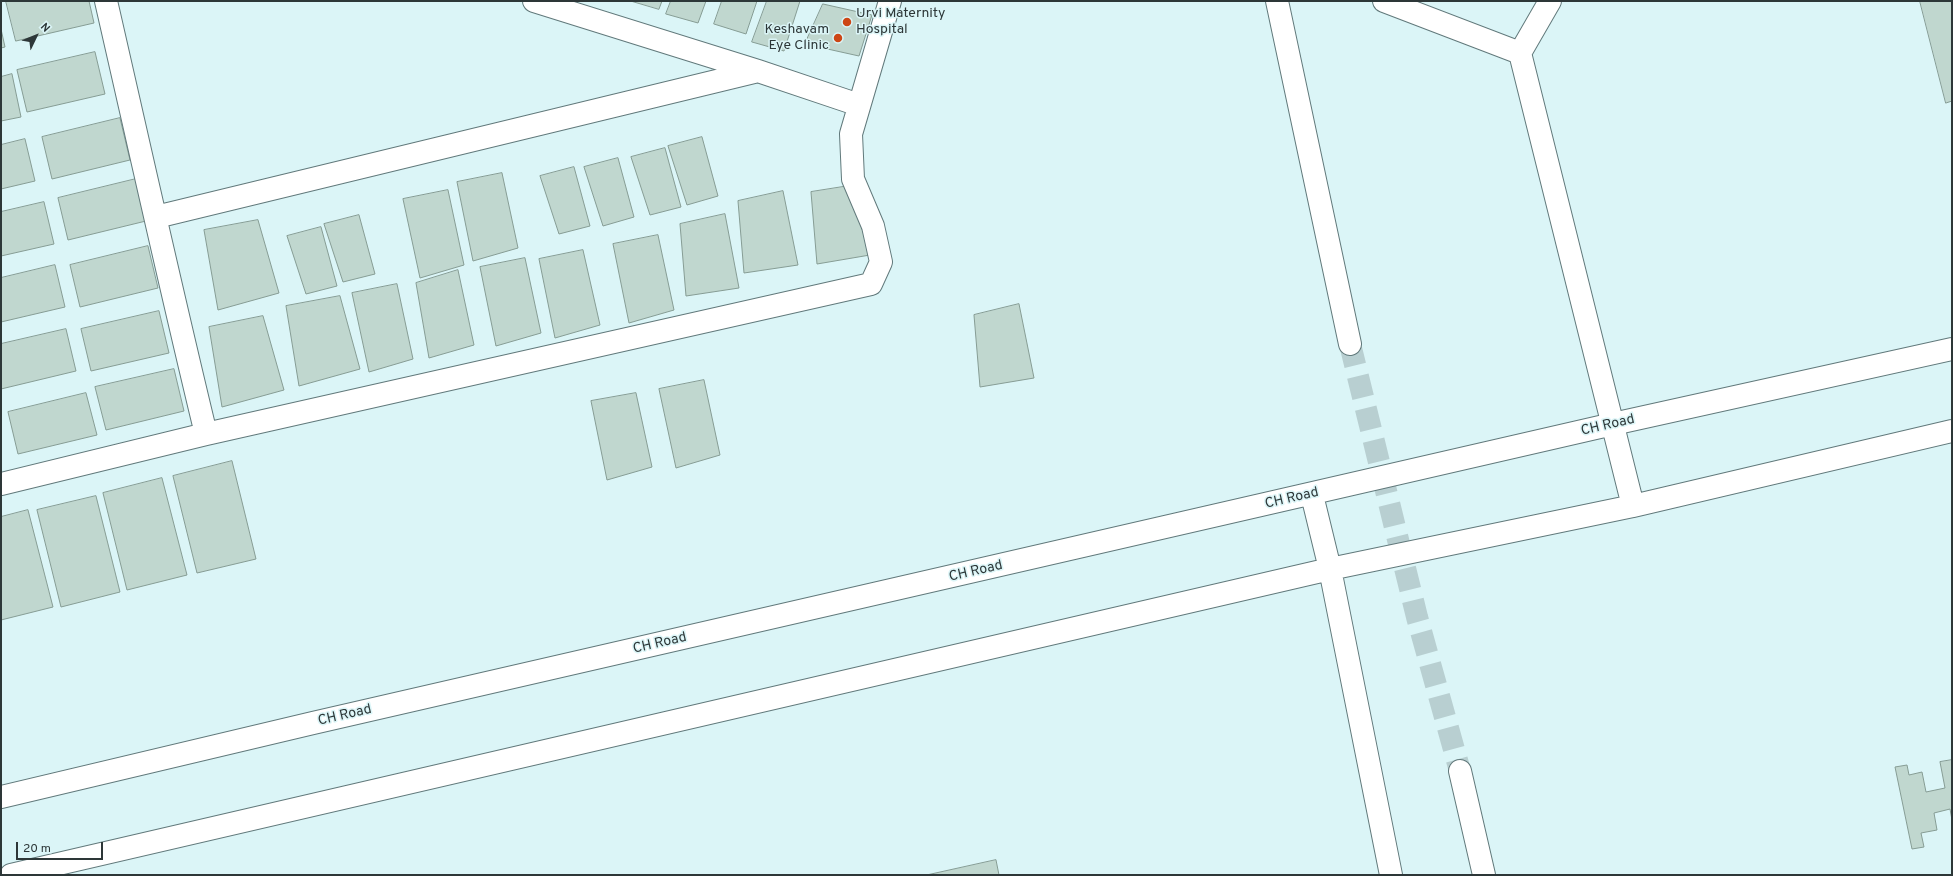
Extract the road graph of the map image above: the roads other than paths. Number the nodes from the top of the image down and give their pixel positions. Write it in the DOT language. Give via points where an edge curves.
graph roads {
  1 [pos="106,1"];
  2 [pos="534,1"];
  3 [pos="890,1"];
  4 [pos="1277,1"];
  5 [pos="1384,1"];
  6 [pos="1550,1"];
  7 [pos="1520,53"];
  8 [pos="758,71"];
  9 [pos="859,105"];
  10 [pos="156,216"];
  11 [pos="1350,344"];
  12 [pos="1952,349"];
  13 [pos="1613,424"];
  14 [pos="1952,431"];
  15 [pos="206,434"];
  16 [pos="1,484"];
  17 [pos="1312,495"];
  18 [pos="1634,506"];
  19 [pos="1330,569"];
  20 [pos="1460,771"];
  21 [pos="1,797"];
  22 [pos="11,875"];
  23 [pos="1391,875"];
  24 [pos="1484,875"];
  1 -- 10 [label="street"];
  2 -- 8 [label="street"];
  3 -- 9 [label="street"];
  4 -- 11 [label="street"];
  5 -- 7 [label="street"];
  6 -- 7 [label="street"];
  7 -- 13 [label="street"];
  8 -- 9 [label="street"];
  8 -- 10 [label="street"];
  9 -- 15 [label="street" via="850,134 854,179 873,226 881,262 871,284"];
  10 -- 15 [label="street"];
  12 -- 13 [label="street, CH Road"];
  13 -- 17 [label="street, CH Road"];
  13 -- 18 [label="street"];
  14 -- 18 [label="street"];
  15 -- 16 [label="street"];
  17 -- 19 [label="street"];
  17 -- 21 [label="street, CH Road" via="313,723"];
  18 -- 19 [label="street"];
  19 -- 22 [label="street"];
  19 -- 23 [label="street"];
  20 -- 24 [label="street"];
}
